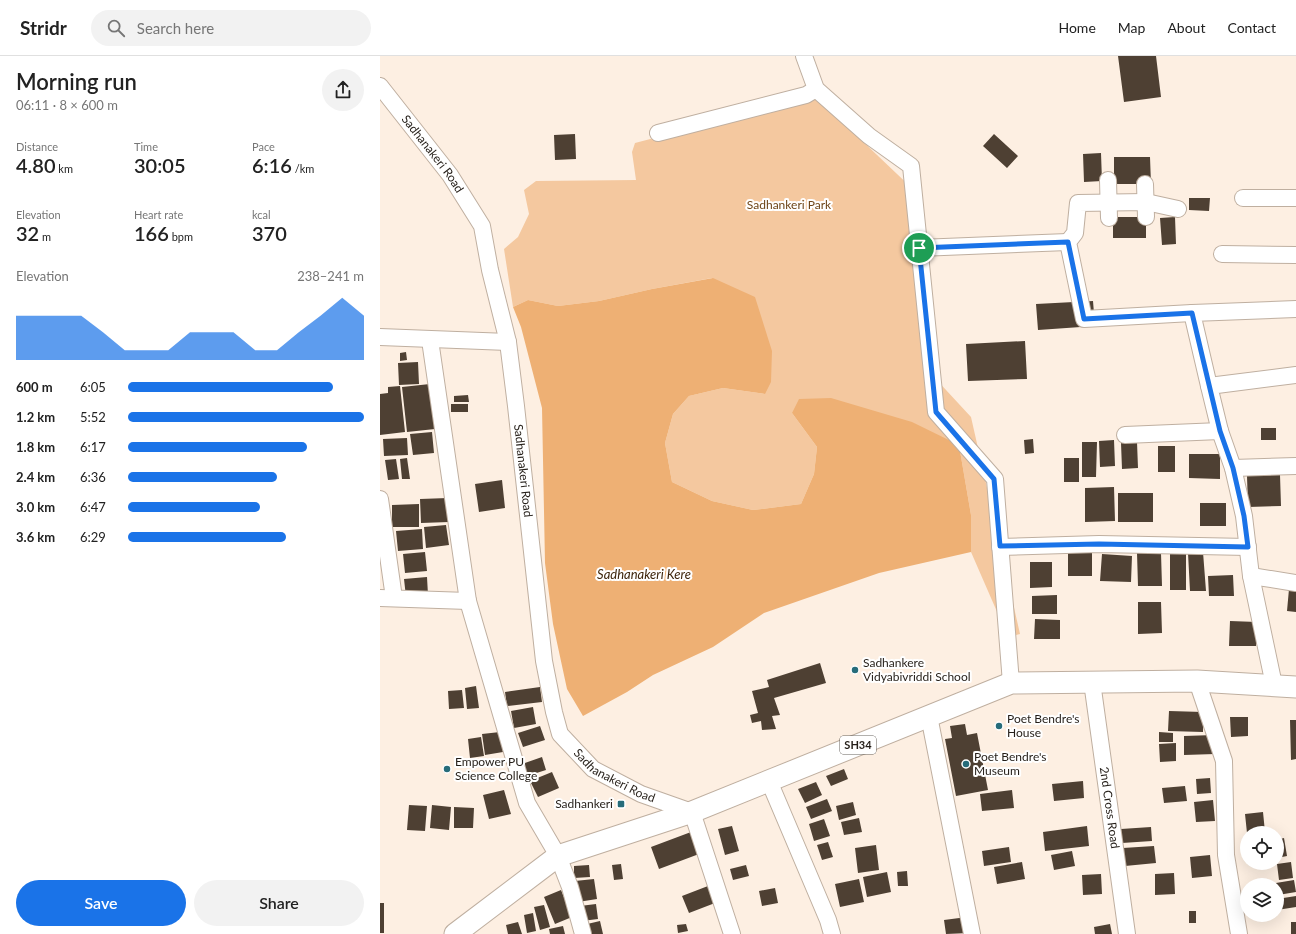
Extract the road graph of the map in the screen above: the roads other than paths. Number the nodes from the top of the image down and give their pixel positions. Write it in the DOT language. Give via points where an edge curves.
graph roads {
  1 [pos="804,56"];
  2 [pos="380,86"];
  3 [pos="816,89"];
  4 [pos="658,133"];
  5 [pos="1108,180"];
  6 [pos="1145,184"];
  7 [pos="1243,198"];
  8 [pos="1296,198"];
  9 [pos="1178,209"];
  10 [pos="1109,210"];
  11 [pos="1146,210"];
  12 [pos="1068,242"];
  13 [pos="919,248"];
  14 [pos="1222,254"];
  15 [pos="1296,255"];
  16 [pos="1296,310"];
  17 [pos="1192,313"];
  18 [pos="380,337"];
  19 [pos="430,340"];
  20 [pos="508,342"];
  21 [pos="1296,375"];
  22 [pos="1209,386"];
  23 [pos="1220,431"];
  24 [pos="1125,435"];
  25 [pos="1296,466"];
  26 [pos="1233,468"];
  27 [pos="380,498"];
  28 [pos="1000,546"];
  29 [pos="1248,547"];
  30 [pos="1251,576"];
  31 [pos="1296,583"];
  32 [pos="387,598"];
  33 [pos="468,601"];
  34 [pos="1197,681"];
  35 [pos="1092,682"];
  36 [pos="1011,683"];
  37 [pos="1274,685"];
  38 [pos="1296,687"];
  39 [pos="929,716"];
  40 [pos="769,781"];
  41 [pos="692,812"];
  42 [pos="558,856"];
  43 [pos="455,934"];
  44 [pos="583,934"];
  45 [pos="732,934"];
  46 [pos="832,934"];
  47 [pos="972,934"];
  48 [pos="1128,934"];
  49 [pos="1239,934"];
  1 -- 3 [label="street"];
  2 -- 20 [label="street, Sadhanakeri Road" via="450,175 482,226"];
  3 -- 4 [label="street" via="806,94"];
  3 -- 13 [label="street" via="869,136 911,166"];
  5 -- 10 [label="street"];
  6 -- 11 [label="street"];
  7 -- 8 [label="street"];
  9 -- 11 [label="street"];
  10 -- 11 [label="street"];
  10 -- 12 [label="street" via="1078,203 1075,233"];
  12 -- 13 [label="street"];
  12 -- 17 [label="street" via="1084,319"];
  13 -- 28 [label="street" via="936,412 994,479"];
  14 -- 15 [label="street"];
  16 -- 17 [label="street"];
  17 -- 22 [label="street"];
  18 -- 19 [label="street"];
  19 -- 20 [label="street"];
  19 -- 33 [label="street"];
  20 -- 41 [label="street, Sadhanakeri Road" via="544,661 560,734 593,769 641,794"];
  21 -- 22 [label="street"];
  22 -- 23 [label="street"];
  23 -- 24 [label="street"];
  23 -- 26 [label="street"];
  25 -- 26 [label="street"];
  26 -- 29 [label="street"];
  27 -- 32 [label="street"];
  28 -- 29 [label="street" via="1099,544"];
  28 -- 36 [label="street"];
  29 -- 30 [label="street"];
  30 -- 31 [label="street"];
  30 -- 37 [label="street"];
  32 -- 33 [label="street"];
  33 -- 42 [label="street" via="527,803"];
  34 -- 35 [label="main road, SH34"];
  34 -- 37 [label="main road, SH34"];
  34 -- 49 [label="street" via="1224,761 1226,855"];
  35 -- 36 [label="main road, SH34"];
  35 -- 48 [label="street, 2nd Cross Road"];
  36 -- 39 [label="main road, SH34"];
  37 -- 38 [label="main road, SH34"];
  39 -- 40 [label="main road, SH34"];
  39 -- 47 [label="street"];
  40 -- 41 [label="main road, SH34"];
  40 -- 46 [label="street"];
  41 -- 42 [label="main road, SH34"];
  41 -- 45 [label="street"];
  42 -- 43 [label="main road, SH34"];
  42 -- 44 [label="street"];
}
